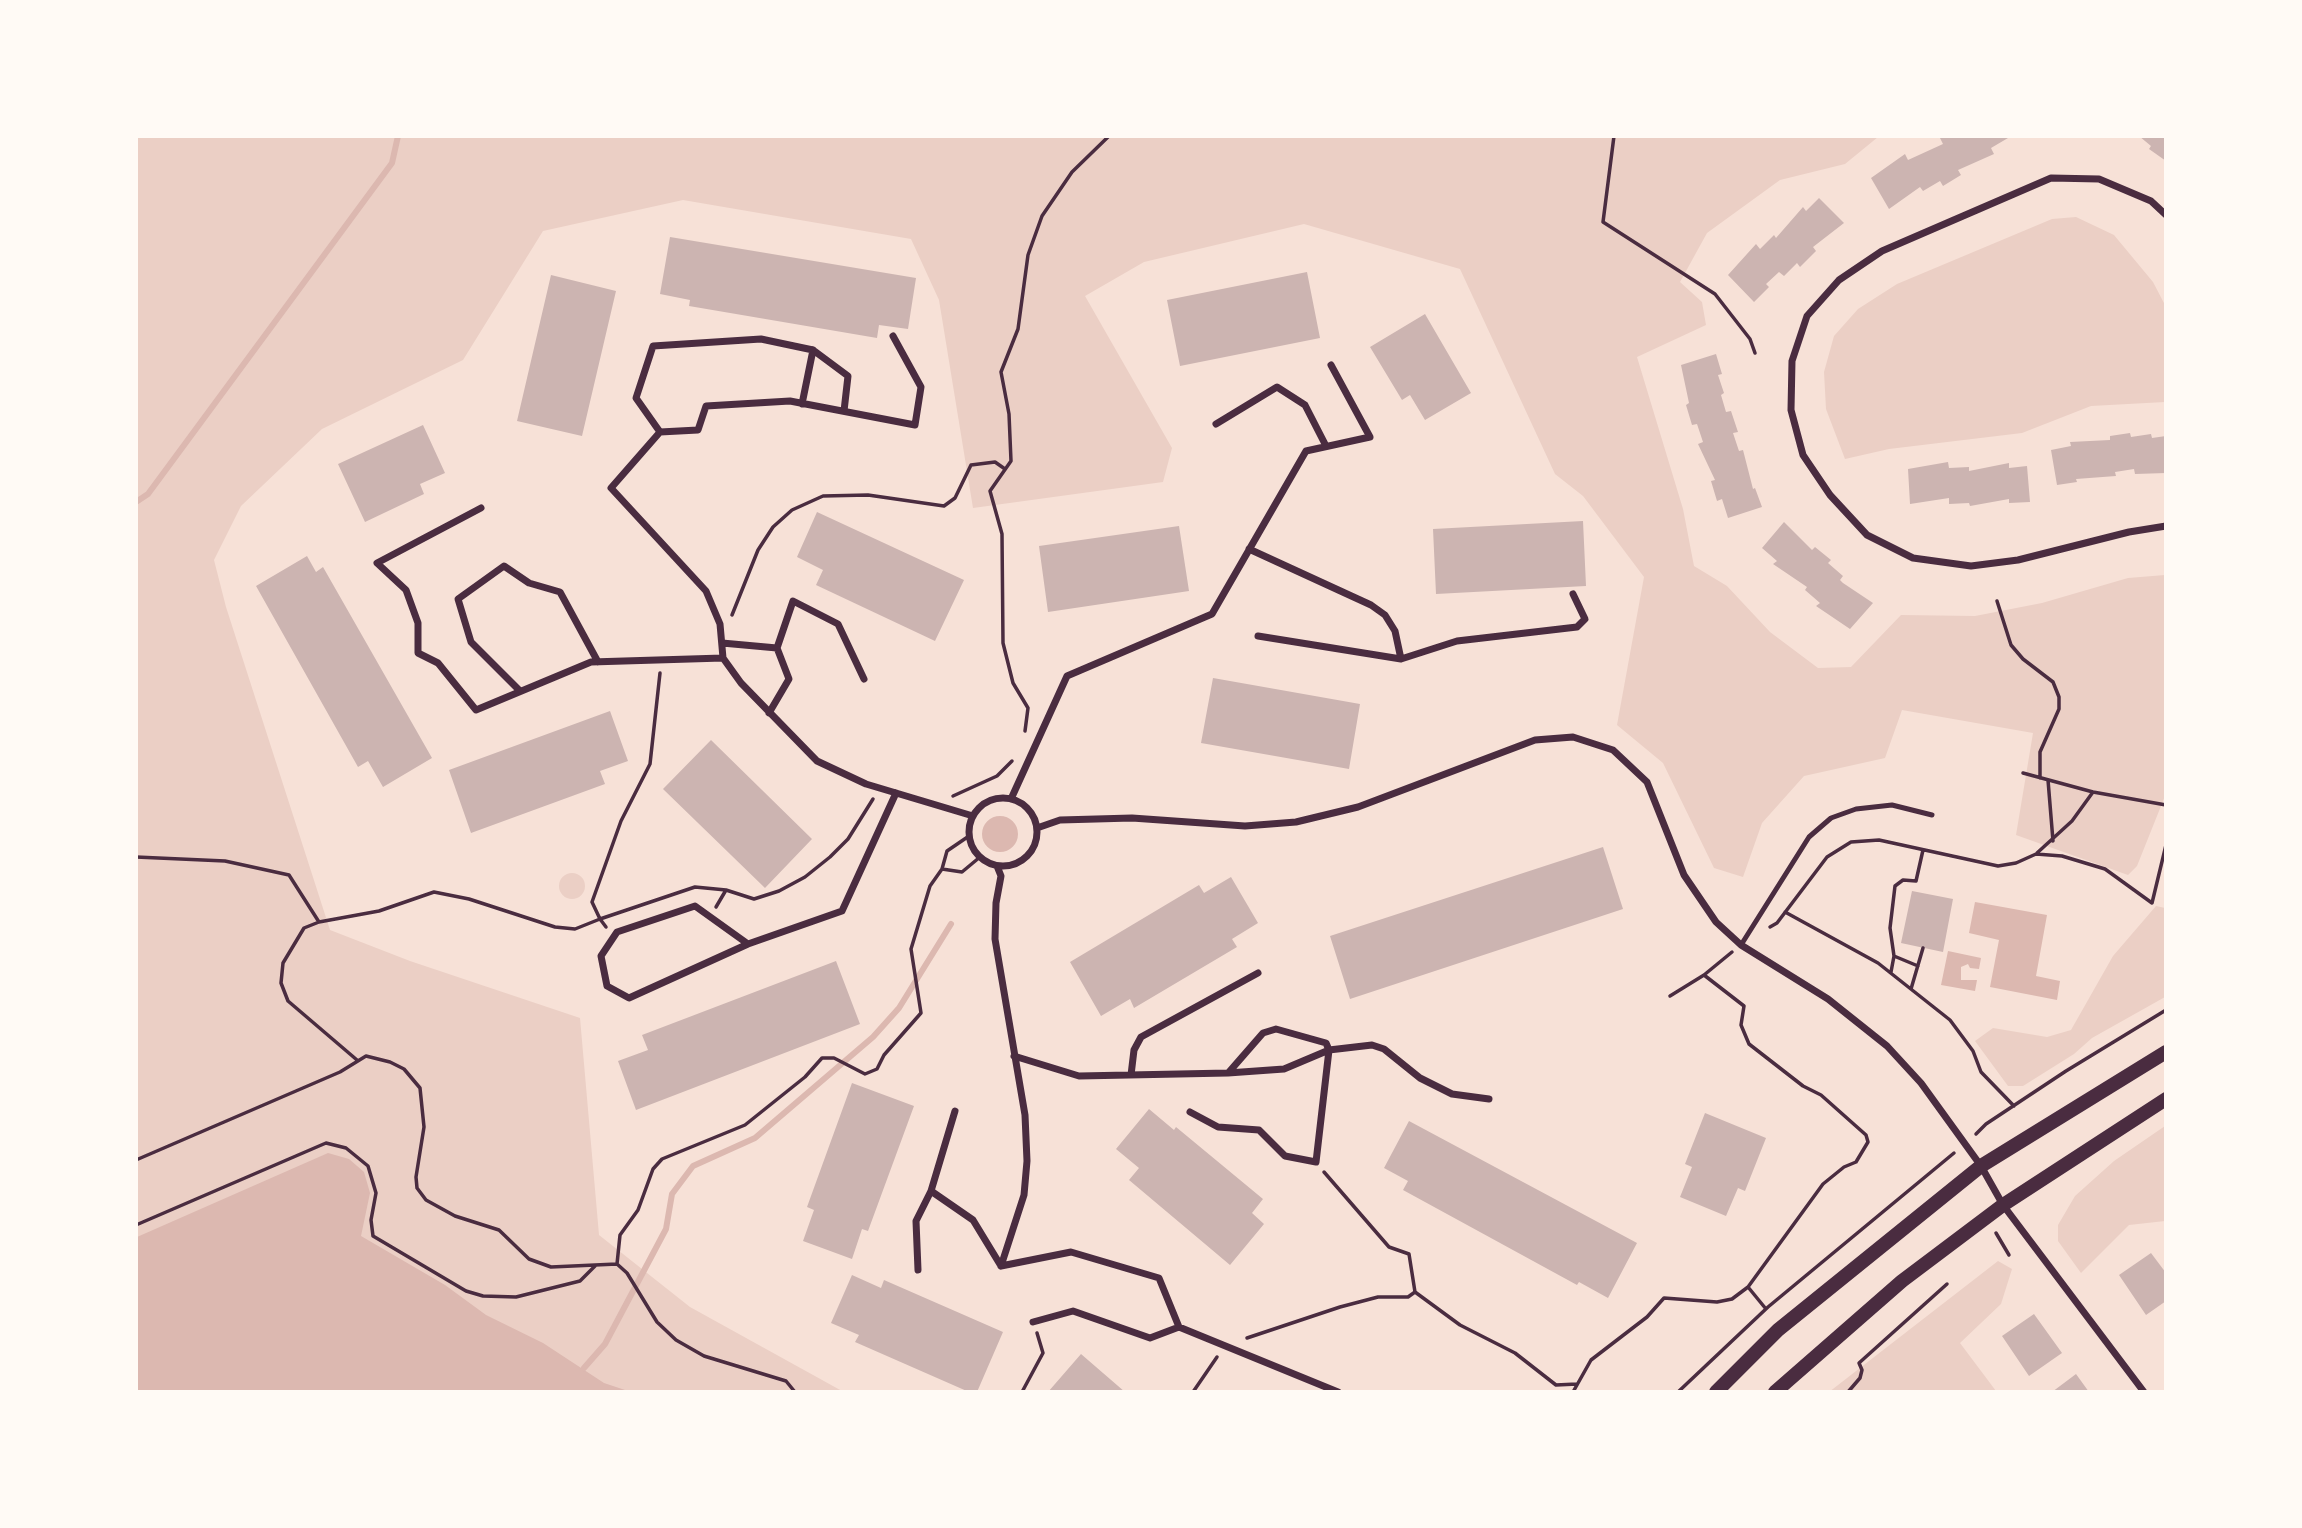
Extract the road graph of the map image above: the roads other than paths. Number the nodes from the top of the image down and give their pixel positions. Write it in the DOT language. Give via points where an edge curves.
graph roads {
  1 [pos="2165,215"];
  2 [pos="893,335"];
  3 [pos="813,350"];
  4 [pos="1331,365"];
  5 [pos="802,404"];
  6 [pos="844,411"];
  7 [pos="1216,424"];
  8 [pos="660,432"];
  9 [pos="1326,446"];
  10 [pos="481,508"];
  11 [pos="2165,526"];
  12 [pos="1249,550"];
  13 [pos="1573,594"];
  14 [pos="1258,636"];
  15 [pos="722,643"];
  16 [pos="776,648"];
  17 [pos="723,658"];
  18 [pos="1401,659"];
  19 [pos="598,662"];
  20 [pos="863,679"];
  21 [pos="520,691"];
  22 [pos="769,713"];
  23 [pos="896,793"];
  24 [pos="1011,799"];
  25 [pos="1931,815"];
  26 [pos="973,817"];
  27 [pos="1037,828"];
  28 [pos="997,866"];
  29 [pos="748,944"];
  30 [pos="1741,945"];
  31 [pos="1258,973"];
  32 [pos="1329,1050"];
  33 [pos="2165,1052"];
  34 [pos="1014,1056"];
  35 [pos="1228,1073"];
  36 [pos="1131,1075"];
  37 [pos="1489,1099"];
  38 [pos="2165,1099"];
  39 [pos="956,1111"];
  40 [pos="1190,1112"];
  41 [pos="1981,1166"];
  42 [pos="931,1191"];
  43 [pos="2003,1205"];
  44 [pos="1001,1266"];
  45 [pos="918,1270"];
  46 [pos="1033,1322"];
  47 [pos="1180,1327"];
  48 [pos="1338,1391"];
  49 [pos="1716,1391"];
  50 [pos="1775,1391"];
  51 [pos="2144,1391"];
  1 -- 11 [label="street" via="2151,201 2099,179 2051,178 1882,251 1839,280 1807,316 1792,360 1791,410 1803,454 1829,495 1867,535 1913,558 1971,566 2018,560"];
  2 -- 6 [label="street" via="921,387 915,425"];
  3 -- 5 [label="street"];
  3 -- 6 [label="street" via="848,376"];
  3 -- 8 [label="street" via="761,339 653,346 636,398"];
  4 -- 9 [label="street" via="1370,437"];
  5 -- 6 [label="street"];
  5 -- 8 [label="street" via="705,406 698,430"];
  7 -- 9 [label="street" via="1276,387 1305,405"];
  8 -- 15 [label="street" via="611,488 706,591 720,623"];
  9 -- 12 [label="street" via="1306,451"];
  10 -- 21 [label="street" via="377,563 406,590 418,623 418,653 438,663 477,710"];
  12 -- 18 [label="street" via="1385,615 1395,631"];
  12 -- 24 [label="street" via="1212,614 1067,676"];
  13 -- 18 [label="street" via="1585,619 1577,626 1457,641"];
  14 -- 18 [label="street"];
  15 -- 16 [label="street"];
  15 -- 17 [label="street"];
  16 -- 20 [label="street" via="793,601 838,624"];
  16 -- 22 [label="street" via="789,679"];
  17 -- 19 [label="street"];
  17 -- 22 [label="street"];
  19 -- 21 [label="street"];
  19 -- 21 [label="street" via="559,592 529,583 504,566 458,599 471,642"];
  22 -- 23 [label="street" via="817,761"];
  23 -- 26 [label="street"];
  23 -- 29 [label="street" via="842,911"];
  24 -- 26 [label="street" via="990,800"];
  24 -- 27 [label="street" via="1029,809"];
  25 -- 30 [label="lane" via="1892,805 1856,809 1831,818 1809,837"];
  26 -- 28 [label="street" via="969,836 980,857"];
  27 -- 28 [label="street" via="1037,839 1027,857"];
  27 -- 30 [label="street" via="1060,820 1120,818 1245,825 1296,822 1358,807 1535,740 1573,737 1613,750 1647,782 1697,898"];
  28 -- 34 [label="street" via="1001,876 995,939"];
  29 -- 29 [label="street" via="695,906 617,932 601,956 607,986 629,998"];
  30 -- 41 [label="street" via="1828,999 1879,1038 1921,1083"];
  31 -- 36 [label="street" via="1142,1037 1134,1050"];
  32 -- 35 [label="street" via="1284,1069"];
  32 -- 35 [label="street" via="1326,1043 1276,1029 1263,1033"];
  32 -- 37 [label="street" via="1372,1045 1452,1094"];
  32 -- 40 [label="street" via="1316,1162 1285,1156 1259,1130 1218,1127"];
  33 -- 41 [label="main road"];
  34 -- 36 [label="street" via="1079,1076"];
  34 -- 44 [label="street" via="1025,1115 1027,1161 1024,1195"];
  35 -- 36 [label="street"];
  38 -- 43 [label="main road"];
  39 -- 42 [label="street"];
  41 -- 43 [label="street"];
  41 -- 49 [label="main road" via="1778,1330"];
  42 -- 44 [label="street" via="973,1220"];
  42 -- 45 [label="street" via="916,1221"];
  43 -- 50 [label="main road" via="1902,1281"];
  43 -- 51 [label="street"];
  44 -- 47 [label="street" via="1071,1252 1159,1278"];
  46 -- 47 [label="street" via="1073,1311 1150,1338"];
  47 -- 48 [label="street"];
}
